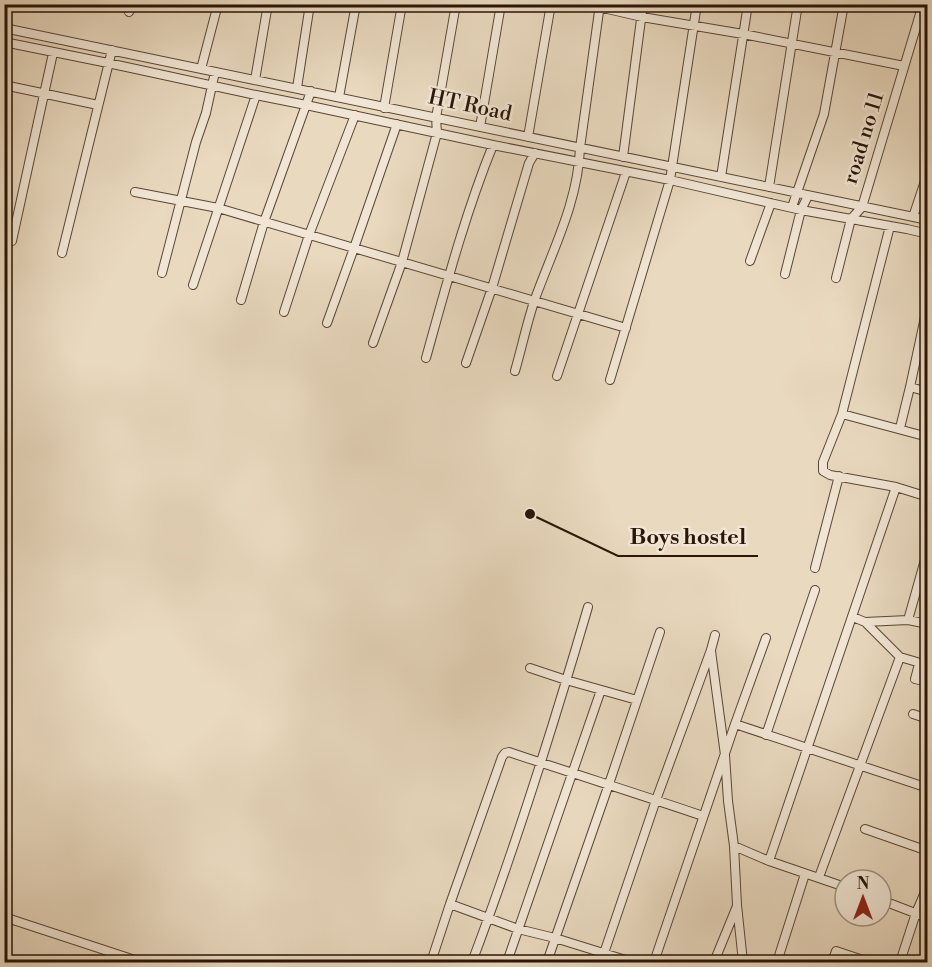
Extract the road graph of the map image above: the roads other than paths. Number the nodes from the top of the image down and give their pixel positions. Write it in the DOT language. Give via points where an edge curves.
graph roads {
  1 [pos="218,4"];
  2 [pos="268,4"];
  3 [pos="310,4"];
  4 [pos="356,4"];
  5 [pos="402,4"];
  6 [pos="456,4"];
  7 [pos="501,4"];
  8 [pos="551,4"];
  9 [pos="586,4"];
  10 [pos="644,4"];
  11 [pos="697,4"];
  12 [pos="748,4"];
  13 [pos="798,4"];
  14 [pos="844,4"];
  15 [pos="923,4"];
  16 [pos="600,6"];
  17 [pos="642,17"];
  18 [pos="693,26"];
  19 [pos="6,28"];
  20 [pos="743,34"];
  21 [pos="4,42"];
  22 [pos="791,43"];
  23 [pos="112,50"];
  24 [pos="53,52"];
  25 [pos="835,52"];
  26 [pos="108,63"];
  27 [pos="904,66"];
  28 [pos="201,69"];
  29 [pos="214,72"];
  30 [pos="255,80"];
  31 [pos="4,85"];
  32 [pos="212,86"];
  33 [pos="297,88"];
  34 [pos="311,91"];
  35 [pos="44,94"];
  36 [pos="256,95"];
  37 [pos="339,97"];
  38 [pos="98,105"];
  39 [pos="306,105"];
  40 [pos="384,108"];
  41 [pos="354,115"];
  42 [pos="436,118"];
  43 [pos="397,124"];
  44 [pos="480,127"];
  45 [pos="437,133"];
  46 [pos="528,137"];
  47 [pos="493,145"];
  48 [pos="580,148"];
  49 [pos="535,153"];
  50 [pos="623,157"];
  51 [pos="580,162"];
  52 [pos="673,166"];
  53 [pos="626,172"];
  54 [pos="927,172"];
  55 [pos="721,177"];
  56 [pos="670,180"];
  57 [pos="769,187"];
  58 [pos="135,192"];
  59 [pos="795,193"];
  60 [pos="808,195"];
  61 [pos="180,200"];
  62 [pos="771,202"];
  63 [pos="792,207"];
  64 [pos="862,207"];
  65 [pos="218,208"];
  66 [pos="801,210"];
  67 [pos="913,217"];
  68 [pos="851,219"];
  69 [pos="927,220"];
  70 [pos="264,222"];
  71 [pos="890,226"];
  72 [pos="927,234"];
  73 [pos="309,235"];
  74 [pos="12,241"];
  75 [pos="354,248"];
  76 [pos="62,253"];
  77 [pos="750,261"];
  78 [pos="402,262"];
  79 [pos="162,273"];
  80 [pos="785,274"];
  81 [pos="449,276"];
  82 [pos="836,278"];
  83 [pos="193,285"];
  84 [pos="492,288"];
  85 [pos="241,300"];
  86 [pos="535,301"];
  87 [pos="927,303"];
  88 [pos="284,312"];
  89 [pos="578,314"];
  90 [pos="327,323"];
  91 [pos="626,328"];
  92 [pos="372,343"];
  93 [pos="426,358"];
  94 [pos="466,363"];
  95 [pos="515,371"];
  96 [pos="557,376"];
  97 [pos="610,380"];
  98 [pos="910,387"];
  99 [pos="927,392"];
  100 [pos="842,414"];
  101 [pos="900,429"];
  102 [pos="927,436"];
  103 [pos="839,476"];
  104 [pos="896,487"];
  105 [pos="927,497"];
  106 [pos="927,549"];
  107 [pos="815,568"];
  108 [pos="815,590"];
  109 [pos="588,608"];
  110 [pos="853,617"];
  111 [pos="908,620"];
  112 [pos="865,622"];
  113 [pos="927,624"];
  114 [pos="660,632"];
  115 [pos="715,635"];
  116 [pos="766,638"];
  117 [pos="711,650"];
  118 [pos="900,657"];
  119 [pos="530,668"];
  120 [pos="566,680"];
  121 [pos="927,682"];
  122 [pos="601,690"];
  123 [pos="637,700"];
  124 [pos="913,714"];
  125 [pos="927,719"];
  126 [pos="735,724"];
  127 [pos="766,735"];
  128 [pos="807,748"];
  129 [pos="725,755"];
  130 [pos="540,762"];
  131 [pos="860,766"];
  132 [pos="573,774"];
  133 [pos="609,784"];
  134 [pos="927,788"];
  135 [pos="656,800"];
  136 [pos="703,816"];
  137 [pos="865,829"];
  138 [pos="734,846"];
  139 [pos="927,851"];
  140 [pos="769,861"];
  141 [pos="805,874"];
  142 [pos="819,877"];
  143 [pos="833,882"];
  144 [pos="927,885"];
  145 [pos="450,904"];
  146 [pos="893,904"];
  147 [pos="737,905"];
  148 [pos="916,913"];
  149 [pos="4,917"];
  150 [pos="489,918"];
  151 [pos="927,918"];
  152 [pos="518,930"];
  153 [pos="555,938"];
  154 [pos="602,958"];
  155 [pos="141,963"];
  156 [pos="431,963"];
  157 [pos="472,963"];
  158 [pos="507,963"];
  159 [pos="547,963"];
  160 [pos="632,963"];
  161 [pos="654,963"];
  162 [pos="714,963"];
  163 [pos="743,963"];
  164 [pos="777,963"];
  165 [pos="832,963"];
  166 [pos="870,963"];
  167 [pos="900,963"];
  1 -- 28 [label="street"];
  2 -- 30 [label="street"];
  3 -- 33 [label="street"];
  4 -- 37 [label="street"];
  5 -- 40 [label="street"];
  6 -- 42 [label="street"];
  7 -- 44 [label="street"];
  8 -- 46 [label="street"];
  9 -- 16 [label="street"];
  10 -- 17 [label="street"];
  11 -- 18 [label="street"];
  12 -- 20 [label="street"];
  13 -- 22 [label="street"];
  14 -- 25 [label="street"];
  15 -- 27 [label="street, road no 11"];
  16 -- 17 [label="street"];
  16 -- 48 [label="street"];
  17 -- 18 [label="street"];
  17 -- 50 [label="street"];
  18 -- 20 [label="street"];
  18 -- 52 [label="street"];
  19 -- 21 [label="street"];
  19 -- 23 [label="street, HT Road"];
  20 -- 22 [label="street"];
  20 -- 55 [label="street"];
  21 -- 24 [label="street, HT Road"];
  22 -- 25 [label="street"];
  22 -- 57 [label="street"];
  23 -- 26 [label="street"];
  23 -- 28 [label="street, HT Road"];
  24 -- 26 [label="street, HT Road"];
  24 -- 35 [label="street"];
  25 -- 27 [label="street"];
  25 -- 59 [label="street" via="824,114"];
  26 -- 32 [label="street, HT Road"];
  26 -- 38 [label="street"];
  27 -- 64 [label="street, road no 11"];
  28 -- 29 [label="street, HT Road"];
  29 -- 30 [label="street, HT Road"];
  29 -- 32 [label="street"];
  30 -- 33 [label="street, HT Road"];
  31 -- 35 [label="street"];
  32 -- 36 [label="street, HT Road"];
  32 -- 61 [label="street"];
  33 -- 34 [label="street, HT Road"];
  34 -- 37 [label="street, HT Road"];
  34 -- 39 [label="street"];
  35 -- 38 [label="street"];
  35 -- 74 [label="street"];
  36 -- 39 [label="street, HT Road"];
  36 -- 65 [label="street"];
  37 -- 40 [label="street, HT Road"];
  38 -- 76 [label="street"];
  39 -- 41 [label="street, HT Road"];
  39 -- 70 [label="street"];
  40 -- 42 [label="street, HT Road"];
  41 -- 43 [label="street, HT Road"];
  41 -- 73 [label="street"];
  42 -- 44 [label="street, HT Road"];
  42 -- 45 [label="street"];
  43 -- 45 [label="street, HT Road"];
  43 -- 75 [label="street"];
  44 -- 46 [label="street, HT Road"];
  45 -- 47 [label="street, HT Road"];
  45 -- 78 [label="street"];
  46 -- 48 [label="street, HT Road"];
  47 -- 49 [label="street, HT Road"];
  47 -- 81 [label="street"];
  48 -- 50 [label="street, HT Road"];
  48 -- 51 [label="street"];
  49 -- 51 [label="street, HT Road"];
  49 -- 84 [label="street" via="528,164"];
  50 -- 52 [label="street, HT Road"];
  51 -- 53 [label="street, HT Road"];
  51 -- 86 [label="street" via="571,205"];
  52 -- 55 [label="street, HT Road"];
  52 -- 56 [label="street"];
  53 -- 56 [label="street, HT Road"];
  53 -- 89 [label="street"];
  54 -- 67 [label="street"];
  55 -- 57 [label="street, HT Road"];
  56 -- 62 [label="street, HT Road"];
  56 -- 91 [label="street"];
  57 -- 59 [label="street, HT Road"];
  58 -- 61 [label="street"];
  59 -- 60 [label="street, HT Road"];
  59 -- 63 [label="street"];
  60 -- 64 [label="street, HT Road"];
  60 -- 66 [label="street"];
  61 -- 65 [label="street"];
  61 -- 79 [label="street"];
  62 -- 63 [label="street, HT Road"];
  62 -- 77 [label="street"];
  63 -- 66 [label="street, HT Road"];
  64 -- 67 [label="street, HT Road"];
  64 -- 68 [label="street, road no 11"];
  65 -- 70 [label="street"];
  65 -- 83 [label="street"];
  66 -- 68 [label="street, HT Road"];
  66 -- 80 [label="street"];
  67 -- 69 [label="street, HT Road"];
  68 -- 71 [label="street, HT Road"];
  68 -- 82 [label="street, road no 11"];
  70 -- 73 [label="street"];
  70 -- 85 [label="street"];
  71 -- 72 [label="street, HT Road"];
  71 -- 100 [label="street"];
  73 -- 75 [label="street"];
  73 -- 88 [label="street"];
  75 -- 78 [label="street"];
  75 -- 90 [label="street"];
  78 -- 81 [label="street"];
  78 -- 92 [label="street"];
  81 -- 84 [label="street"];
  81 -- 93 [label="street"];
  84 -- 86 [label="street"];
  84 -- 94 [label="street"];
  86 -- 89 [label="street"];
  86 -- 95 [label="street"];
  87 -- 98 [label="street"];
  89 -- 91 [label="street"];
  89 -- 96 [label="street"];
  91 -- 97 [label="street"];
  98 -- 99 [label="street"];
  98 -- 101 [label="street"];
  100 -- 101 [label="street"];
  100 -- 103 [label="street" via="823,462 823,471"];
  101 -- 102 [label="street"];
  103 -- 104 [label="street"];
  103 -- 107 [label="street"];
  104 -- 105 [label="street"];
  104 -- 110 [label="street"];
  106 -- 111 [label="street"];
  108 -- 127 [label="street"];
  109 -- 120 [label="street"];
  110 -- 112 [label="street"];
  110 -- 128 [label="street"];
  111 -- 112 [label="street"];
  111 -- 113 [label="street"];
  112 -- 118 [label="street"];
  114 -- 123 [label="street"];
  115 -- 117 [label="street"];
  116 -- 126 [label="street"];
  117 -- 129 [label="street"];
  117 -- 135 [label="street"];
  118 -- 121 [label="street" via="917,662 915,679"];
  118 -- 131 [label="street"];
  119 -- 120 [label="street"];
  120 -- 122 [label="street"];
  120 -- 130 [label="street"];
  122 -- 123 [label="street"];
  122 -- 132 [label="street"];
  123 -- 133 [label="street"];
  124 -- 125 [label="street"];
  126 -- 127 [label="street"];
  126 -- 129 [label="street"];
  127 -- 128 [label="street"];
  128 -- 131 [label="street"];
  128 -- 140 [label="street"];
  129 -- 136 [label="street"];
  129 -- 138 [label="street"];
  130 -- 132 [label="street"];
  130 -- 145 [label="street" via="510,752 502,757"];
  130 -- 150 [label="street"];
  131 -- 134 [label="street"];
  131 -- 142 [label="street"];
  132 -- 133 [label="street"];
  132 -- 152 [label="street"];
  133 -- 135 [label="street"];
  133 -- 153 [label="street"];
  135 -- 136 [label="street"];
  135 -- 154 [label="street"];
  136 -- 161 [label="street"];
  137 -- 139 [label="street"];
  138 -- 140 [label="street"];
  138 -- 147 [label="street"];
  140 -- 141 [label="street"];
  141 -- 142 [label="street"];
  141 -- 164 [label="street"];
  142 -- 143 [label="street"];
  144 -- 148 [label="street"];
  145 -- 150 [label="street"];
  145 -- 156 [label="street"];
  146 -- 148 [label="street"];
  147 -- 162 [label="street"];
  147 -- 163 [label="street"];
  148 -- 151 [label="street"];
  148 -- 167 [label="street"];
  149 -- 155 [label="street"];
  150 -- 152 [label="street"];
  150 -- 157 [label="street"];
  152 -- 153 [label="street"];
  152 -- 158 [label="street"];
  153 -- 154 [label="street"];
  153 -- 159 [label="street"];
  154 -- 160 [label="street"];
  165 -- 166 [label="street" via="836,951"];
}
